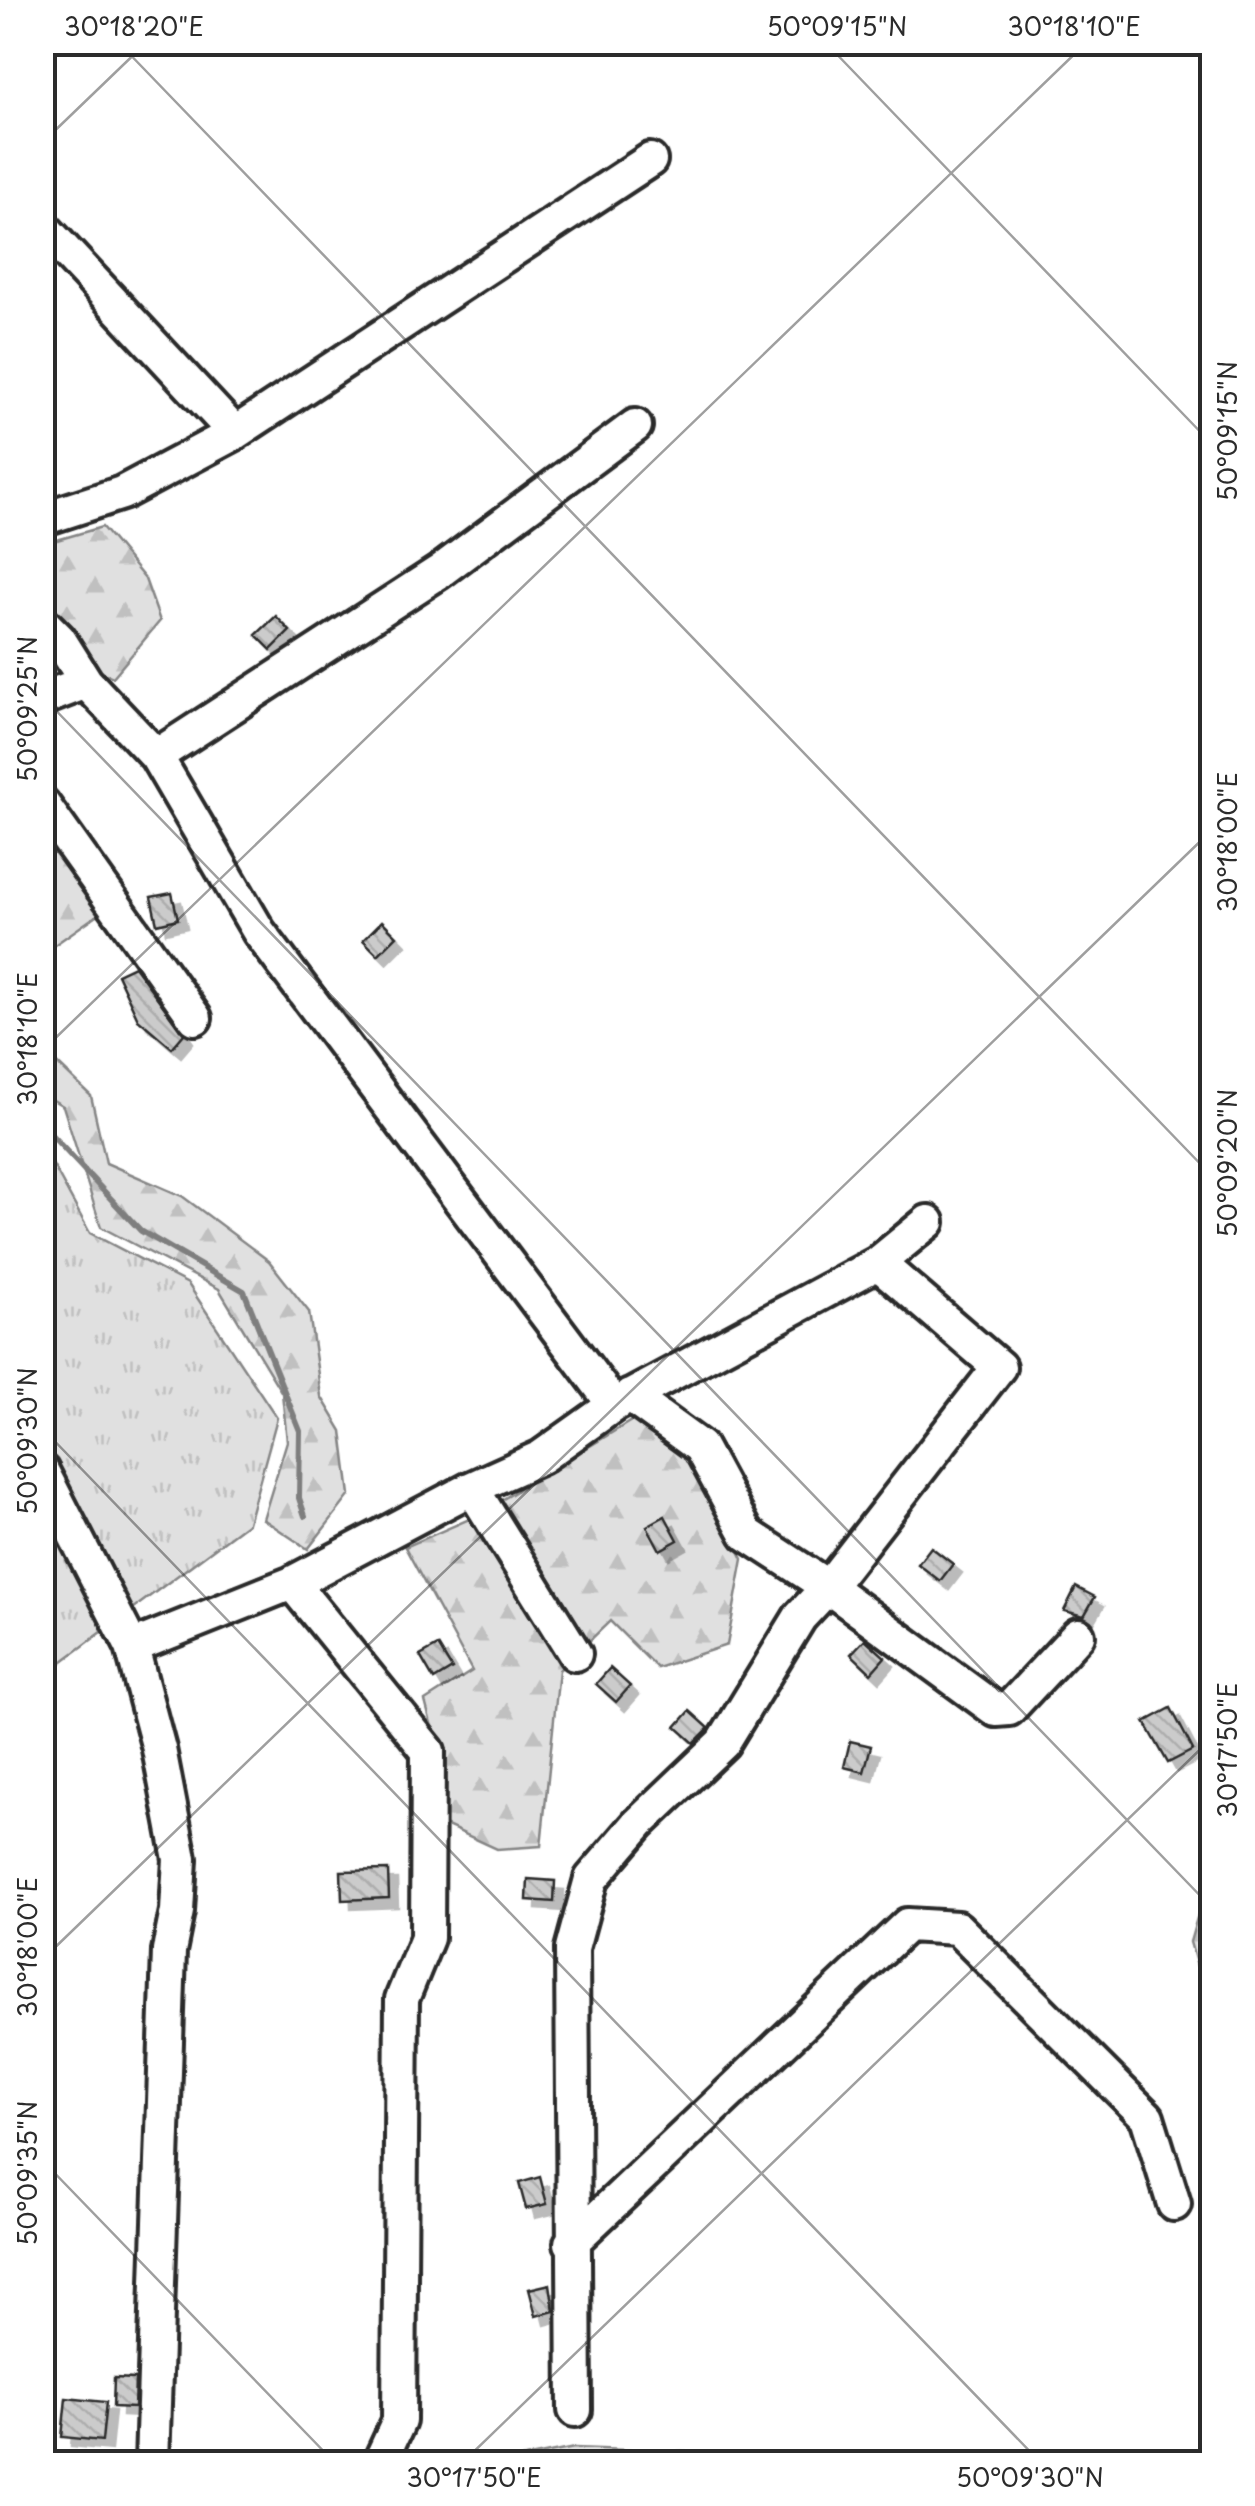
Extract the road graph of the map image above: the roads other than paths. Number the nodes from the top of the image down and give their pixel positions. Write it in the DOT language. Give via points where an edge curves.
graph roads {
  1 [pos="650,160"];
  2 [pos="42,226"];
  3 [pos="635,426"];
  4 [pos="235,433"];
  5 [pos="42,520"];
  6 [pos="42,622"];
  7 [pos="86,682"];
  8 [pos="42,699"];
  9 [pos="156,756"];
  10 [pos="42,802"];
  11 [pos="195,1018"];
  12 [pos="928,1222"];
  13 [pos="878,1263"];
  14 [pos="622,1400"];
  15 [pos="42,1472"];
  16 [pos="472,1488"];
  17 [pos="292,1583"];
  18 [pos="828,1587"];
  19 [pos="1078,1634"];
  20 [pos="132,1647"];
  21 [pos="575,1654"];
  22 [pos="1174,2204"];
  23 [pos="571,2242"];
  24 [pos="574,2410"];
  25 [pos="152,2464"];
  26 [pos="379,2464"];
  1 -- 4 [label="street"];
  2 -- 4 [label="street"];
  3 -- 9 [label="street" via="439,572"];
  4 -- 5 [label="street" via="122,493"];
  6 -- 7 [label="street"];
  7 -- 8 [label="street"];
  7 -- 9 [label="street"];
  9 -- 14 [label="street" via="259,932"];
  10 -- 11 [label="street"];
  12 -- 13 [label="street"];
  13 -- 14 [label="street"];
  13 -- 18 [label="street" via="999,1367"];
  14 -- 16 [label="street" via="540,1457"];
  14 -- 18 [label="street" via="700,1447 746,1534"];
  15 -- 20 [label="street"];
  16 -- 17 [label="street"];
  16 -- 21 [label="street"];
  17 -- 20 [label="street"];
  17 -- 26 [label="street" via="428,1751 427,1938 402,1999 398,2420"];
  18 -- 19 [label="street" via="996,1710 1009,1709"];
  18 -- 23 [label="street" via="800,1617 723,1742 591,1879 572,1949"];
  20 -- 25 [label="street" via="180,1859 168,1951"];
  22 -- 23 [label="street" via="1148,2117 957,1928 906,1925"];
  23 -- 24 [label="street"];
}
